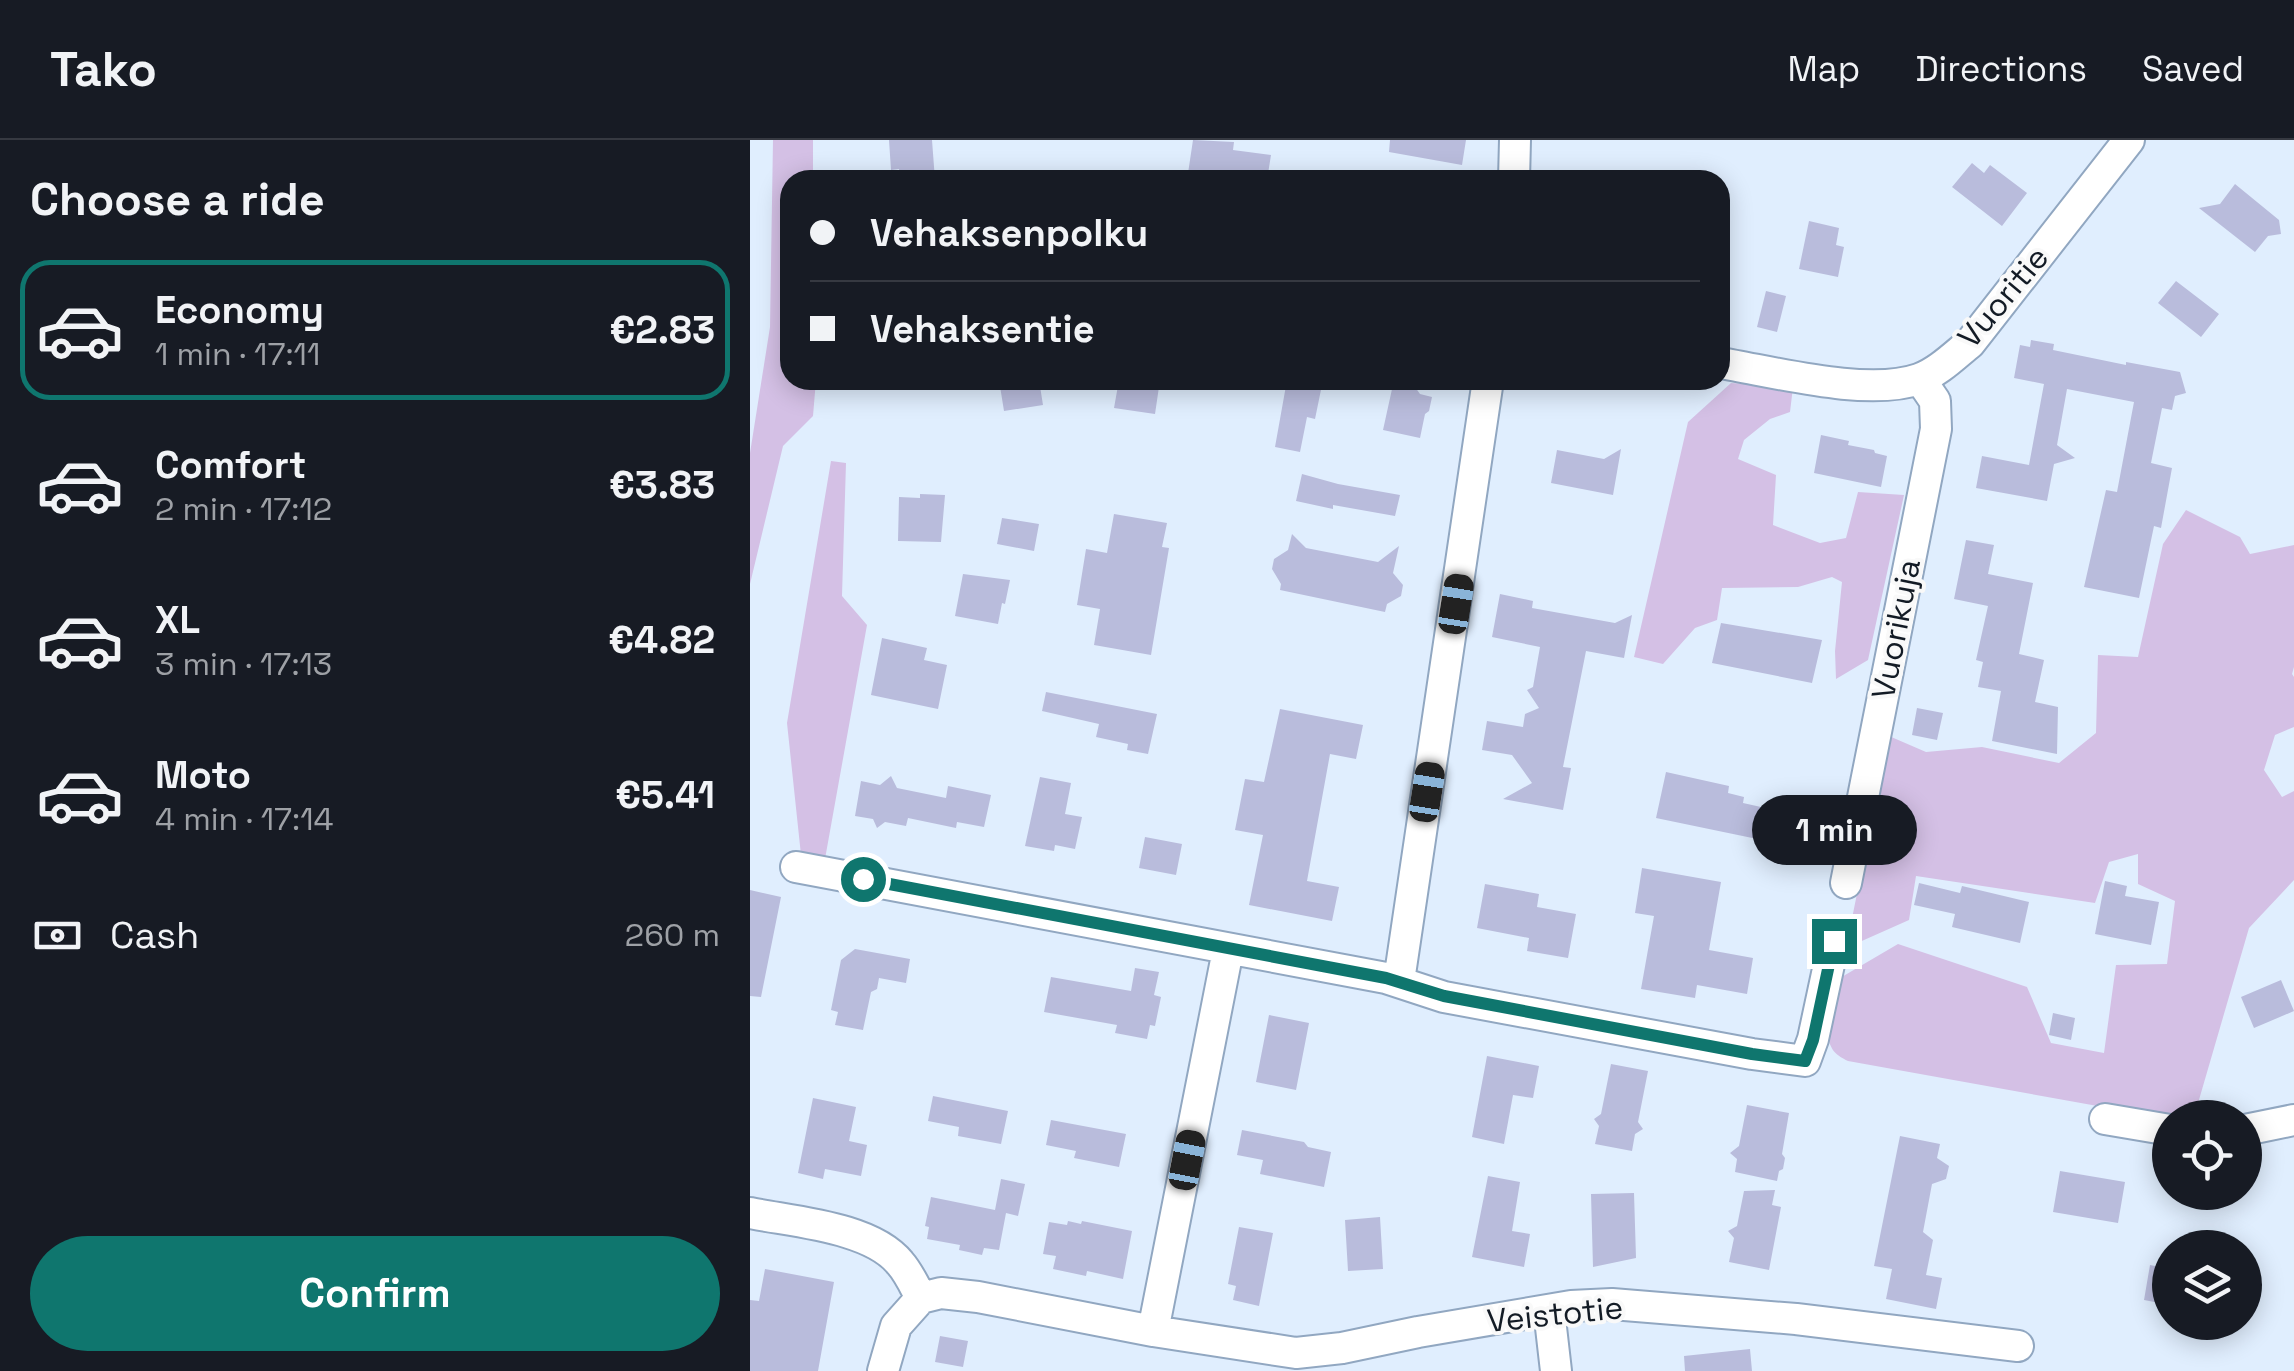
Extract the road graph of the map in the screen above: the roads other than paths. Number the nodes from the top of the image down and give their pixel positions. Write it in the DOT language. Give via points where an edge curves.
graph roads {
  1 [pos="1515,140"];
  2 [pos="2129,140"];
  3 [pos="1514,170"];
  4 [pos="1730,365"];
  5 [pos="1920,379"];
  6 [pos="1487,390"];
  7 [pos="796,867"];
  8 [pos="1846,884"];
  9 [pos="1834,941"];
  10 [pos="1228,950"];
  11 [pos="1398,982"];
  12 [pos="2106,1119"];
  13 [pos="2294,1120"];
  14 [pos="2152,1127"];
  15 [pos="2262,1127"];
  16 [pos="750,1213"];
  17 [pos="922,1298"];
  18 [pos="1549,1310"];
  19 [pos="1154,1331"];
  20 [pos="2018,1346"];
  21 [pos="1296,1362"];
  22 [pos="883,1371"];
  23 [pos="1556,1371"];
  1 -- 3 [label="street"];
  2 -- 5 [label="street, Vuoritie" via="1970,343"];
  4 -- 5 [label="street, Vuoritie" via="1857,386"];
  5 -- 8 [label="street, Vuorikuja" via="1935,401 1936,429"];
  6 -- 11 [label="street"];
  7 -- 10 [label="street"];
  9 -- 11 [label="street" via="1805,1061"];
  10 -- 11 [label="street"];
  10 -- 19 [label="street"];
  12 -- 14 [label="street"];
  13 -- 15 [label="street"];
  16 -- 17 [label="street" via="878,1244 900,1262"];
  17 -- 19 [label="street, Veistotie" via="978,1297"];
  17 -- 22 [label="street" via="896,1326"];
  18 -- 20 [label="street, Veistotie" via="1667,1308"];
  18 -- 21 [label="street, Veistotie"];
  18 -- 23 [label="street"];
  19 -- 21 [label="street, Veistotie"];
}
